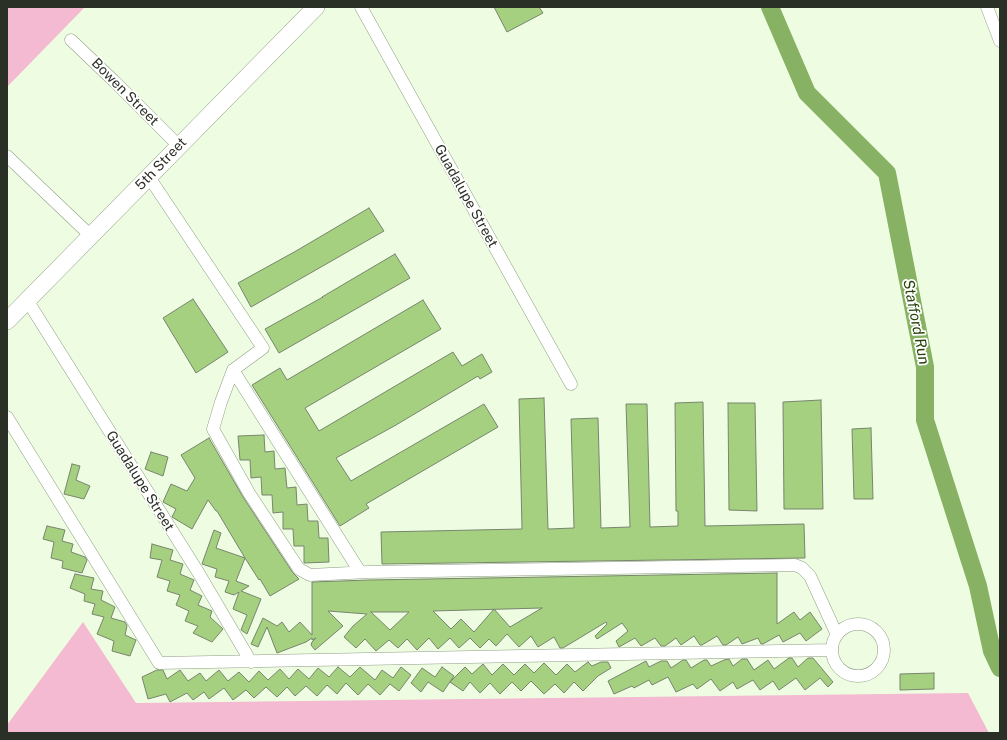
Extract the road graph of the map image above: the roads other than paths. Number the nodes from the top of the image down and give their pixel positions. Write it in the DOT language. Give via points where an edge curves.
graph roads {
  1 [pos="316,7"];
  2 [pos="361,7"];
  3 [pos="987,7"];
  4 [pos="71,40"];
  5 [pos="1000,41"];
  6 [pos="178,146"];
  7 [pos="7,156"];
  8 [pos="149,177"];
  9 [pos="91,236"];
  10 [pos="27,300"];
  11 [pos="7,321"];
  12 [pos="233,370"];
  13 [pos="571,384"];
  14 [pos="7,418"];
  15 [pos="360,572"];
  16 [pos="838,635"];
  17 [pos="832,650"];
  18 [pos="252,662"];
  1 -- 6 [label="main road, 5th Street"];
  2 -- 13 [label="street, Guadalupe Street"];
  3 -- 5 [label="street"];
  4 -- 6 [label="street, Bowen Street"];
  6 -- 8 [label="main road, 5th Street"];
  7 -- 9 [label="street"];
  8 -- 9 [label="main road, 5th Street"];
  8 -- 12 [label="street" via="263,348"];
  9 -- 10 [label="main road, 5th Street"];
  10 -- 11 [label="main road, 5th Street"];
  10 -- 18 [label="street, Guadalupe Street"];
  12 -- 15 [label="street"];
  12 -- 15 [label="street" via="213,429 249,493 299,569 310,575"];
  14 -- 18 [label="street" via="159,663"];
  15 -- 16 [label="street" via="795,565 810,576"];
  16 -- 17 [label="street" via="835,637"];
  16 -- 17 [label="street" via="845,627 858,624 871,627 881,637 885,650 881,664 871,673 858,677 845,673 835,664"];
  17 -- 18 [label="street"];
}
